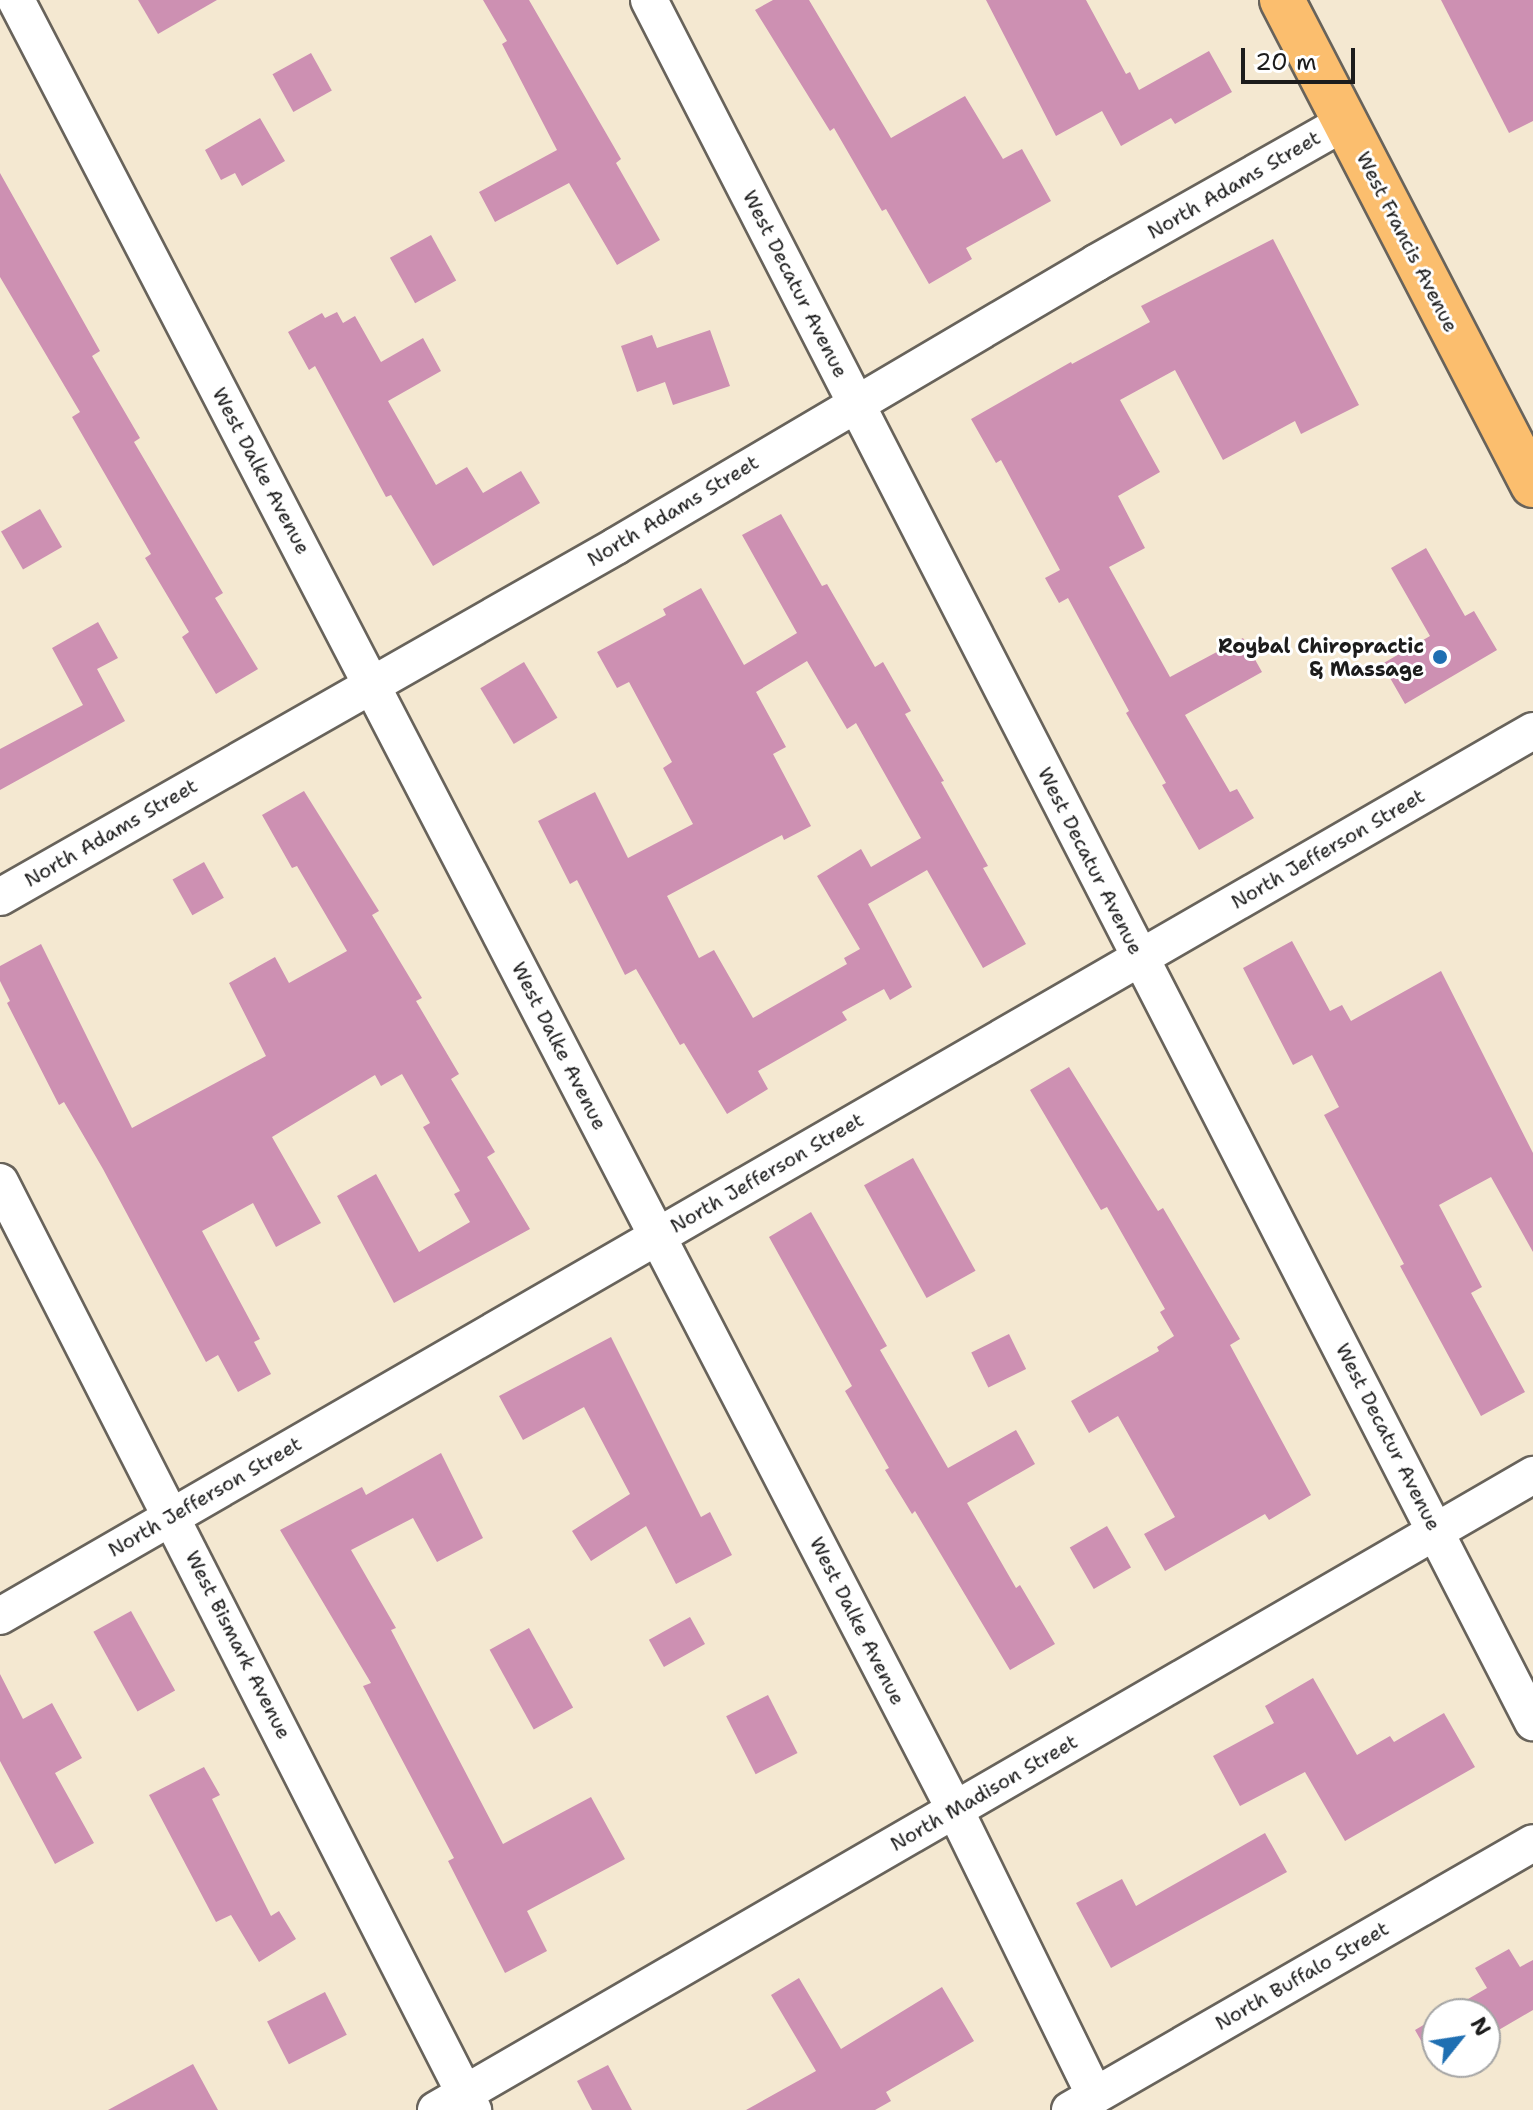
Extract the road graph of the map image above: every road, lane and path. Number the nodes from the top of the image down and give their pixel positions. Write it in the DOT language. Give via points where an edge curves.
graph roads {
  1 [pos="16,0"];
  2 [pos="649,0"];
  3 [pos="1282,0"];
  4 [pos="1345,122"];
  5 [pos="856,403"];
  6 [pos="1533,485"];
  7 [pos="373,685"];
  8 [pos="1533,731"];
  9 [pos="0,897"];
  10 [pos="1140,958"];
  11 [pos="0,1182"];
  12 [pos="658,1236"];
  13 [pos="1533,1475"];
  14 [pos="173,1516"];
  15 [pos="1437,1532"];
  16 [pos="0,1616"];
  17 [pos="1533,1722"];
  18 [pos="955,1810"];
  19 [pos="1533,1843"];
  20 [pos="457,2105"];
  21 [pos="1083,2105"];
  1 -- 7 [label="street, West Dalke Avenue"];
  2 -- 5 [label="street, West Decatur Avenue"];
  3 -- 4 [label="main road, West Francis Avenue"];
  4 -- 5 [label="street, North Adams Street"];
  4 -- 6 [label="main road, West Francis Avenue"];
  5 -- 7 [label="street, North Adams Street"];
  5 -- 10 [label="street, West Decatur Avenue"];
  7 -- 9 [label="street, North Adams Street"];
  7 -- 12 [label="street, West Dalke Avenue"];
  8 -- 10 [label="street, North Jefferson Street"];
  10 -- 12 [label="street, North Jefferson Street"];
  10 -- 15 [label="street, West Decatur Avenue"];
  11 -- 14 [label="street, West Bismark Avenue"];
  12 -- 14 [label="street, North Jefferson Street"];
  12 -- 18 [label="street, West Dalke Avenue"];
  13 -- 15 [label="street, North Madison Street"];
  14 -- 16 [label="street, North Jefferson Street"];
  14 -- 20 [label="street, West Bismark Avenue"];
  15 -- 17 [label="street, West Decatur Avenue"];
  15 -- 18 [label="street, North Madison Street"];
  18 -- 20 [label="street, North Madison Street"];
  18 -- 21 [label="street, West Dalke Avenue"];
  19 -- 21 [label="street, North Buffalo Street"];
}
